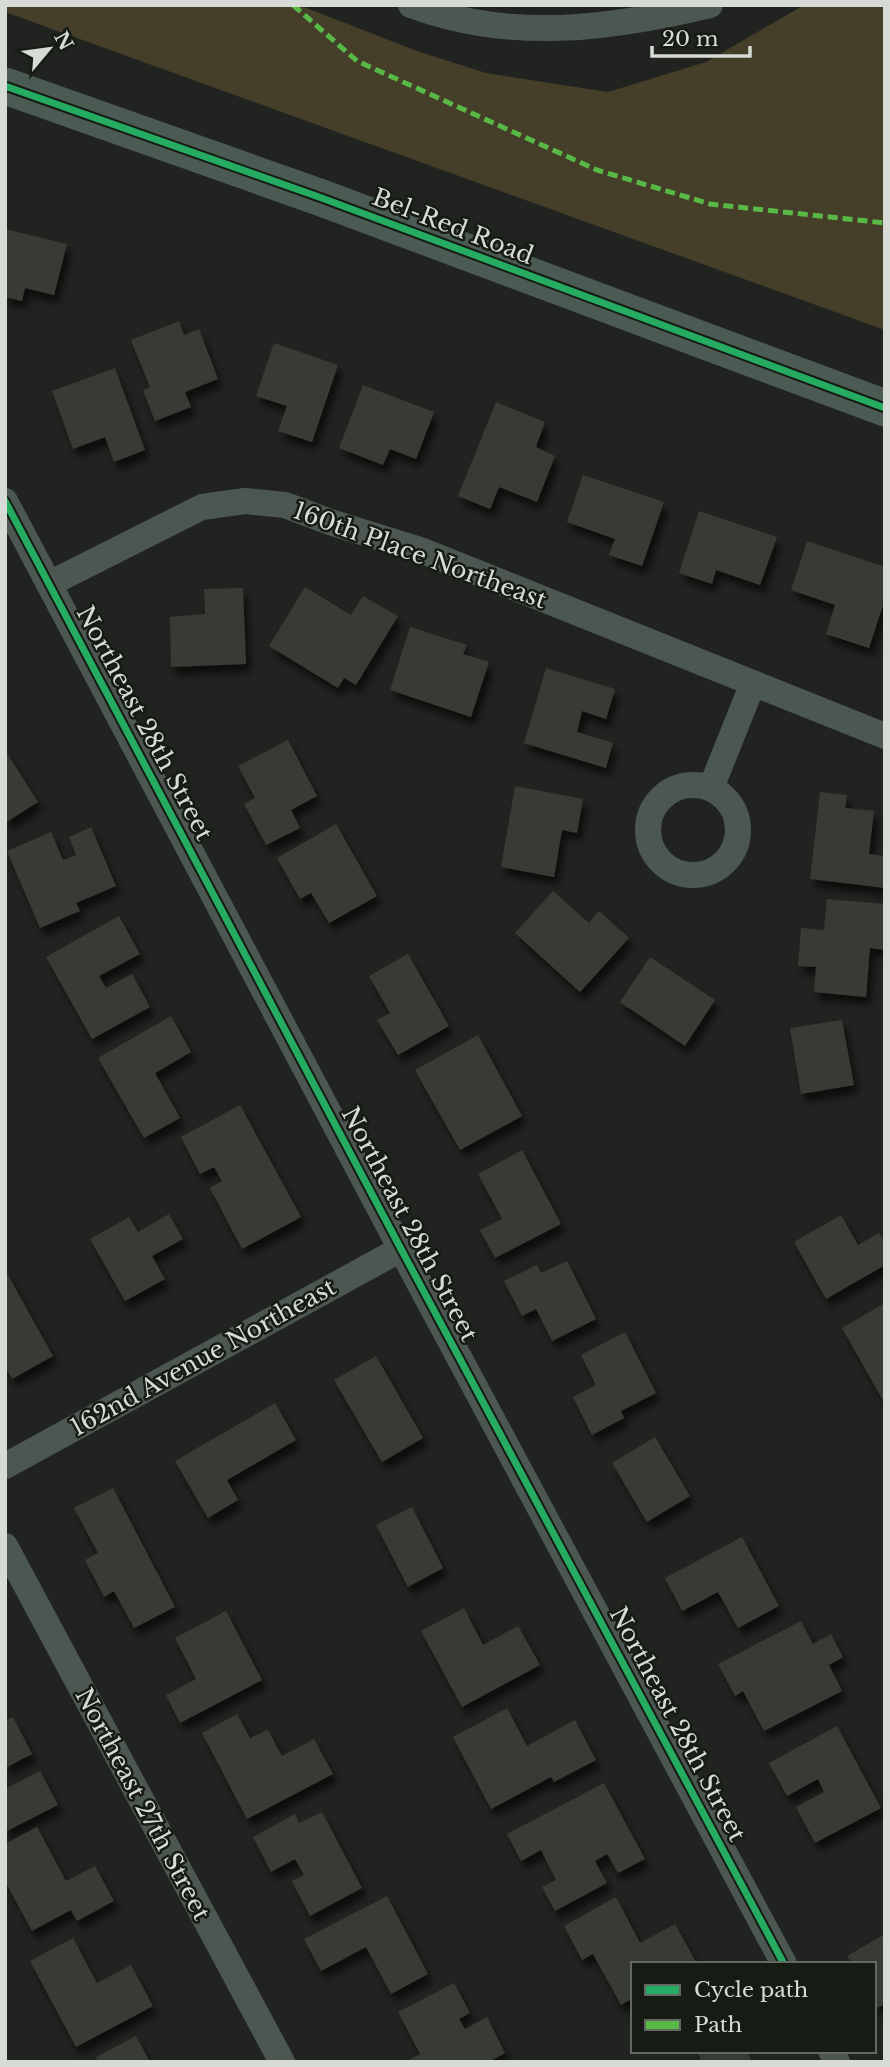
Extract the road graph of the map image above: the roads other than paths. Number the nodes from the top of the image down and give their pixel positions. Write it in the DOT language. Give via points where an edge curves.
graph roads {
  1 [pos="411,5"];
  2 [pos="710,5"];
  3 [pos="5,86"];
  4 [pos="885,408"];
  5 [pos="5,501"];
  6 [pos="49,584"];
  7 [pos="753,683"];
  8 [pos="885,736"];
  9 [pos="711,788"];
  10 [pos="401,1249"];
  11 [pos="5,1466"];
  12 [pos="5,1546"];
  13 [pos="783,1962"];
  14 [pos="282,2062"];
  1 -- 2 [label="street" via="444,17 524,29 583,28"];
  3 -- 4 [label="main road, Bel-Red Road" via="319,197"];
  5 -- 6 [label="street, Northeast 28th Street"];
  6 -- 7 [label="street, 160th Place Northeast" via="202,507 245,501 285,505 423,551"];
  6 -- 10 [label="street, Northeast 28th Street"];
  7 -- 8 [label="street, 160th Place Northeast"];
  7 -- 9 [label="street"];
  10 -- 11 [label="street, 162nd Avenue Northeast"];
  10 -- 13 [label="street, Northeast 28th Street"];
  12 -- 14 [label="street, Northeast 27th Street"];
}
